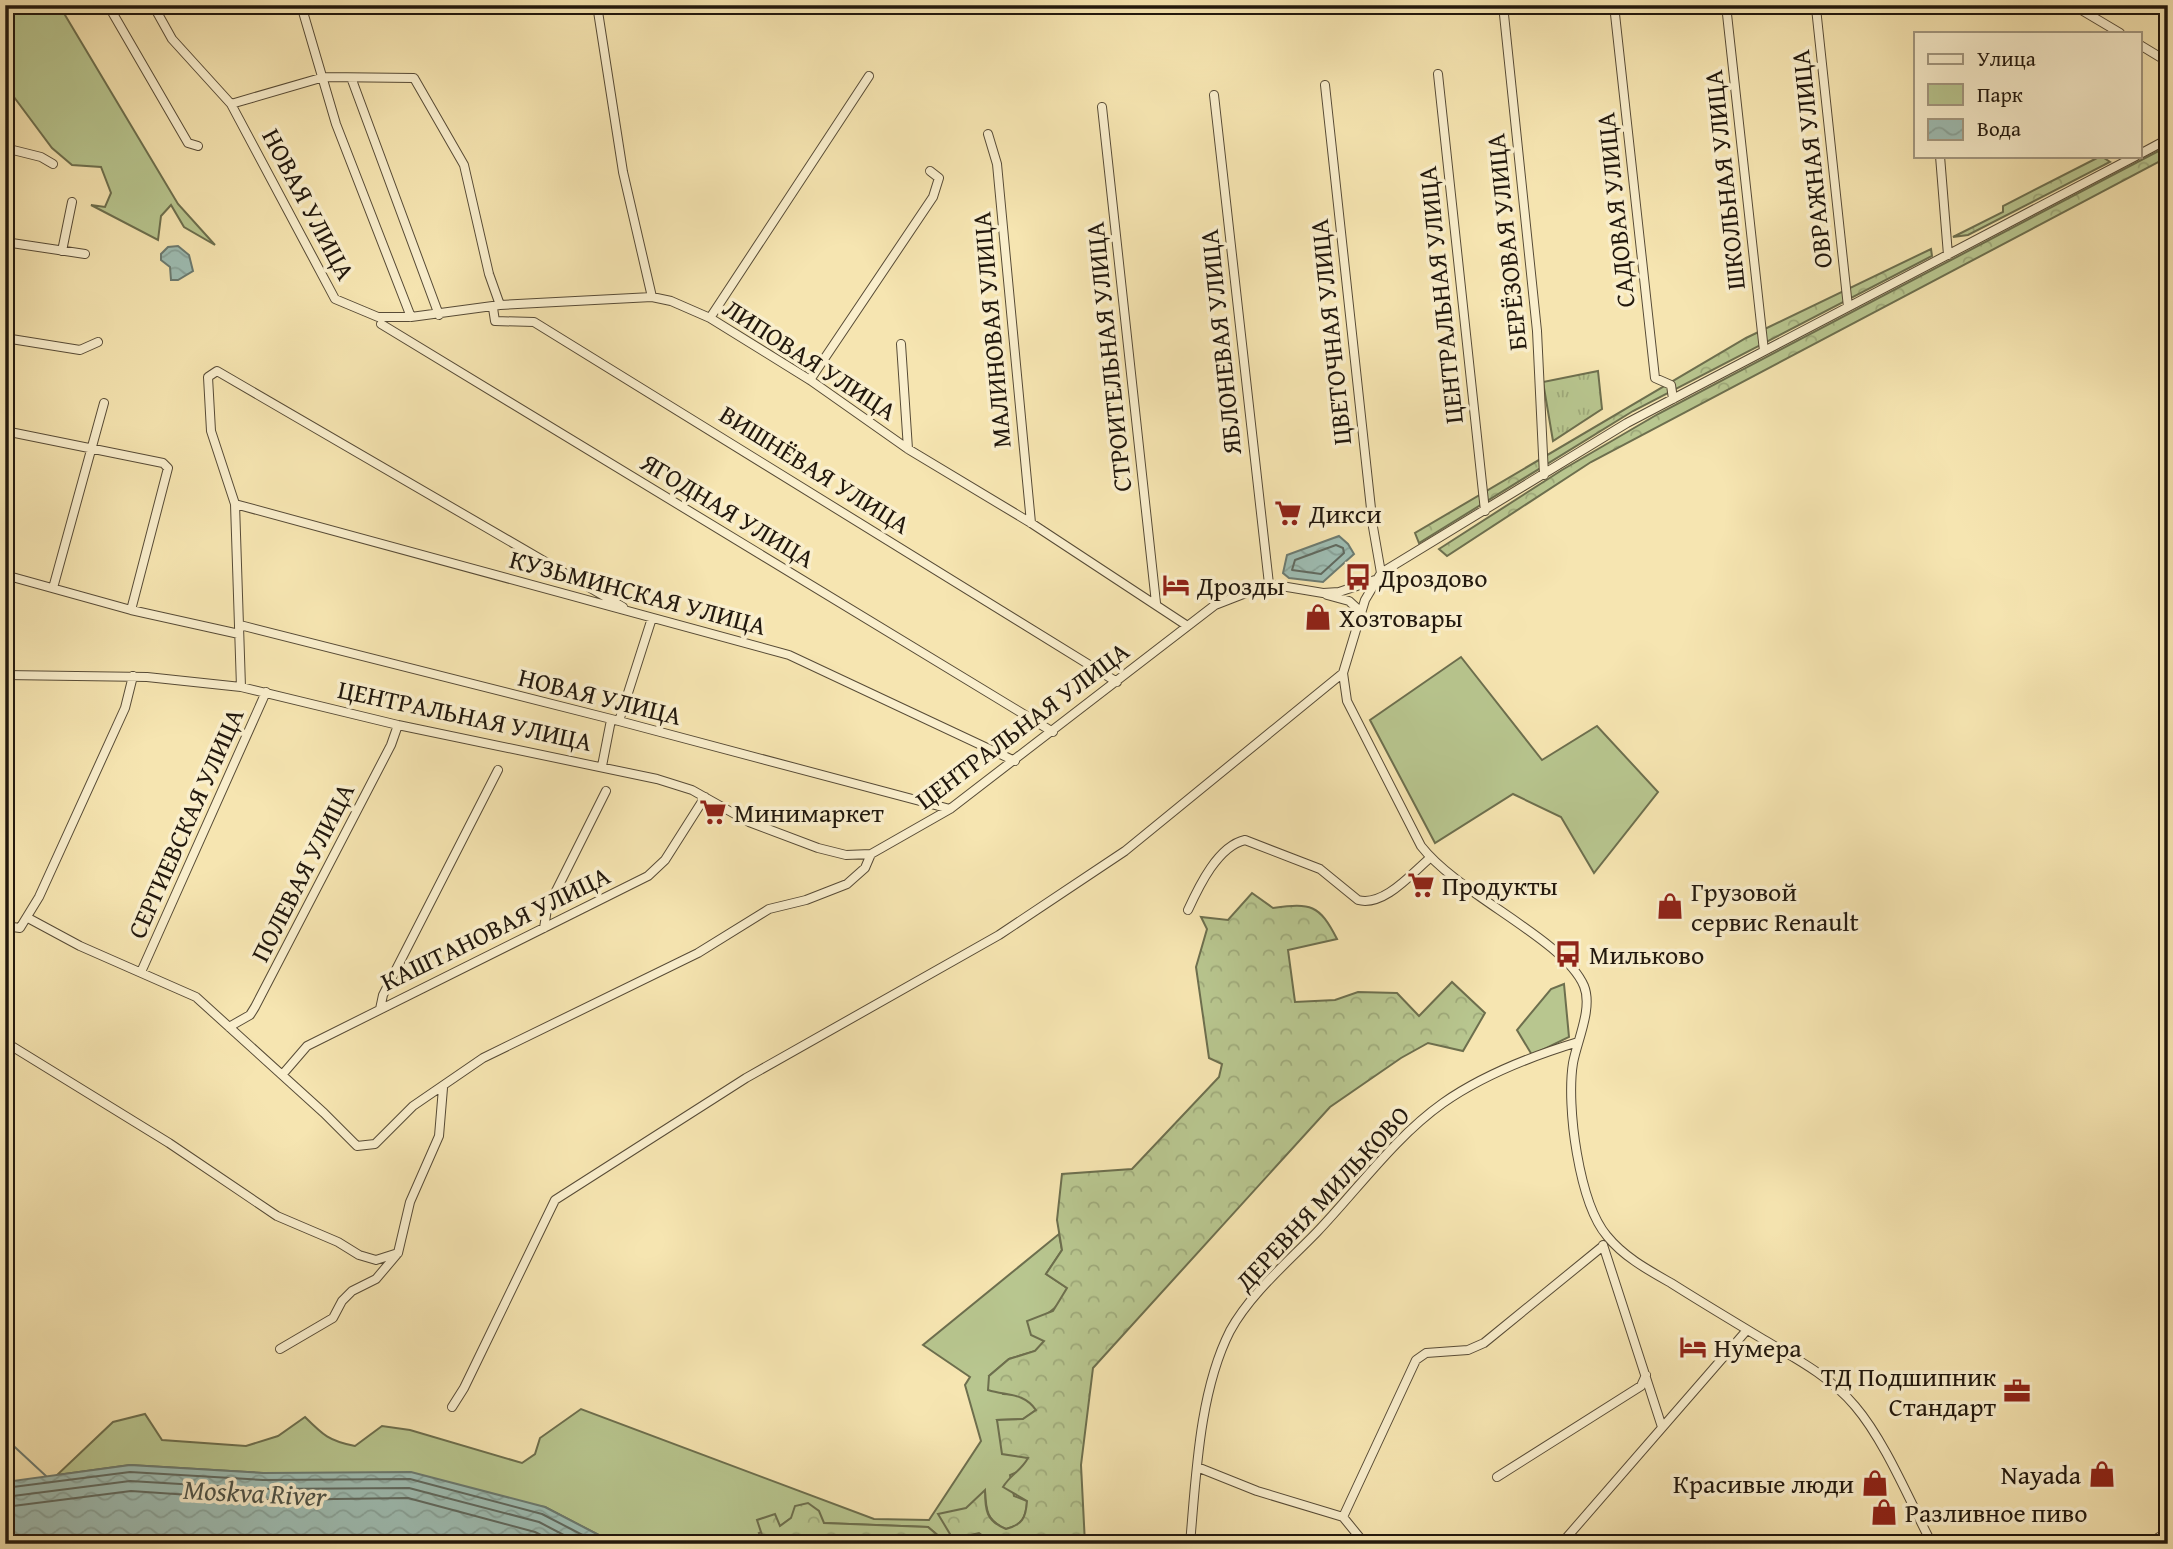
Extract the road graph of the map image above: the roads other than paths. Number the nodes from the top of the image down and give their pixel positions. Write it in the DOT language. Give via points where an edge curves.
graph roads {
  1 [pos="108,5"];
  2 [pos="153,5"];
  3 [pos="301,5"];
  4 [pos="597,5"];
  5 [pos="1503,5"];
  6 [pos="1614,5"];
  7 [pos="1726,5"];
  8 [pos="2073,5"];
  9 [pos="1816,8"];
  10 [pos="2118,32"];
  11 [pos="2142,46"];
  12 [pos="2168,62"];
  13 [pos="1438,74"];
  14 [pos="869,76"];
  15 [pos="324,77"];
  16 [pos="352,80"];
  17 [pos="1325,85"];
  18 [pos="1214,95"];
  19 [pos="232,104"];
  20 [pos="1102,107"];
  21 [pos="988,134"];
  22 [pos="2168,139"];
  23 [pos="198,146"];
  24 [pos="5,148"];
  25 [pos="2142,153"];
  26 [pos="1940,158"];
  27 [pos="2132,158"];
  28 [pos="53,164"];
  29 [pos="930,171"];
  30 [pos="72,202"];
  31 [pos="5,242"];
  32 [pos="62,251"];
  33 [pos="85,254"];
  34 [pos="1948,255"];
  35 [pos="652,297"];
  36 [pos="496,307"];
  37 [pos="1848,307"];
  38 [pos="361,312"];
  39 [pos="439,315"];
  40 [pos="411,317"];
  41 [pos="710,318"];
  42 [pos="381,324"];
  43 [pos="5,338"];
  44 [pos="98,342"];
  45 [pos="901,344"];
  46 [pos="1764,351"];
  47 [pos="810,380"];
  48 [pos="1673,399"];
  49 [pos="104,404"];
  50 [pos="5,431"];
  51 [pos="93,449"];
  52 [pos="908,449"];
  53 [pos="1544,475"];
  54 [pos="235,504"];
  55 [pos="1485,511"];
  56 [pos="1031,523"];
  57 [pos="5,575"];
  58 [pos="1378,577"];
  59 [pos="1269,584"];
  60 [pos="53,588"];
  61 [pos="1323,593"];
  62 [pos="1156,603"];
  63 [pos="131,610"];
  64 [pos="1361,612"];
  65 [pos="635,613"];
  66 [pos="652,618"];
  67 [pos="1186,625"];
  68 [pos="239,630"];
  69 [pos="1343,673"];
  70 [pos="5,675"];
  71 [pos="133,676"];
  72 [pos="1117,682"];
  73 [pos="241,687"];
  74 [pos="266,692"];
  75 [pos="615,721"];
  76 [pos="398,725"];
  77 [pos="1053,732"];
  78 [pos="1015,761"];
  79 [pos="602,766"];
  80 [pos="498,770"];
  81 [pos="606,791"];
  82 [pos="705,797"];
  83 [pos="950,810"];
  84 [pos="871,854"];
  85 [pos="1430,858"];
  86 [pos="1188,910"];
  87 [pos="28,918"];
  88 [pos="5,926"];
  89 [pos="544,928"];
  90 [pos="141,972"];
  91 [pos="380,1009"];
  92 [pos="229,1027"];
  93 [pos="5,1042"];
  94 [pos="1578,1042"];
  95 [pos="282,1075"];
  96 [pos="443,1088"];
  97 [pos="1606,1235"];
  98 [pos="1603,1246"];
  99 [pos="398,1254"];
  100 [pos="1747,1330"];
  101 [pos="280,1349"];
  102 [pos="1644,1369"];
  103 [pos="452,1407"];
  104 [pos="1662,1427"];
  105 [pos="1197,1467"];
  106 [pos="1497,1477"];
  107 [pos="1343,1517"];
  108 [pos="2159,1537"];
  109 [pos="1190,1544"];
  110 [pos="1365,1544"];
  111 [pos="1562,1544"];
  112 [pos="1932,1544"];
  113 [pos="2148,1544"];
  1 -- 23 [label="street" via="188,143"];
  2 -- 19 [label="street, НОВАЯ УЛИЦА" via="172,39"];
  3 -- 15 [label="street"];
  4 -- 35 [label="street" via="622,172"];
  5 -- 53 [label="street, БЕРЁЗОВАЯ УЛИЦА" via="1537,331"];
  6 -- 48 [label="street, САДОВАЯ УЛИЦА" via="1655,378 1671,385"];
  7 -- 46 [label="street, ШКОЛЬНАЯ УЛИЦА"];
  8 -- 10 [label="street"];
  9 -- 37 [label="street, ОВРАЖНАЯ УЛИЦА"];
  11 -- 12 [label="street"];
  13 -- 55 [label="street, ЦЕНТРАЛЬНАЯ УЛИЦА"];
  14 -- 41 [label="street"];
  15 -- 16 [label="street"];
  15 -- 19 [label="street"];
  15 -- 40 [label="street" via="336,124"];
  16 -- 36 [label="street" via="414,78 464,164"];
  16 -- 39 [label="street"];
  17 -- 58 [label="street, ЦВЕТОЧНАЯ УЛИЦА"];
  18 -- 59 [label="street, ЯБЛОНЕВАЯ УЛИЦА"];
  19 -- 38 [label="street, НОВАЯ УЛИЦА" via="335,299"];
  20 -- 62 [label="street, СТРОИТЕЛЬНАЯ УЛИЦА"];
  21 -- 56 [label="street, МАЛИНОВАЯ УЛИЦА" via="997,164"];
  22 -- 25 [label="street"];
  24 -- 28 [label="street"];
  26 -- 34 [label="street"];
  27 -- 34 [label="street"];
  29 -- 47 [label="street" via="939,178 933,197"];
  30 -- 32 [label="street"];
  31 -- 32 [label="street"];
  32 -- 33 [label="street"];
  34 -- 37 [label="street"];
  35 -- 36 [label="street, ЛИПОВАЯ УЛИЦА"];
  35 -- 41 [label="street, ЛИПОВАЯ УЛИЦА" via="671,300"];
  36 -- 39 [label="street, ЛИПОВАЯ УЛИЦА"];
  36 -- 72 [label="street, ВИШНЁВАЯ УЛИЦА" via="495,321 534,322"];
  37 -- 46 [label="street"];
  38 -- 40 [label="street, ЛИПОВАЯ УЛИЦА"];
  39 -- 40 [label="street, ЛИПОВАЯ УЛИЦА"];
  41 -- 47 [label="street, ЛИПОВАЯ УЛИЦА"];
  42 -- 77 [label="street, ЯГОДНАЯ УЛИЦА"];
  43 -- 44 [label="street" via="80,350"];
  45 -- 52 [label="street"];
  46 -- 48 [label="street"];
  47 -- 52 [label="street, ЛИПОВАЯ УЛИЦА"];
  48 -- 53 [label="street"];
  49 -- 51 [label="street"];
  50 -- 51 [label="street"];
  51 -- 60 [label="street"];
  51 -- 63 [label="street" via="169,468"];
  52 -- 56 [label="street, ЛИПОВАЯ УЛИЦА"];
  53 -- 55 [label="street"];
  54 -- 65 [label="street, КУЗЬМИНСКАЯ УЛИЦА"];
  54 -- 65 [label="street" via="211,431 208,377 217,371"];
  54 -- 68 [label="street"];
  55 -- 58 [label="street"];
  56 -- 62 [label="street, ЛИПОВАЯ УЛИЦА"];
  57 -- 60 [label="street, НОВАЯ УЛИЦА"];
  58 -- 61 [label="street" via="1339,592"];
  58 -- 64 [label="street"];
  59 -- 61 [label="street"];
  59 -- 67 [label="street, ЦЕНТРАЛЬНАЯ УЛИЦА" via="1215,605"];
  60 -- 63 [label="street, НОВАЯ УЛИЦА"];
  61 -- 64 [label="street" via="1349,601"];
  62 -- 67 [label="street, ЛИПОВАЯ УЛИЦА"];
  63 -- 68 [label="street, НОВАЯ УЛИЦА"];
  64 -- 69 [label="street"];
  65 -- 66 [label="street, КУЗЬМИНСКАЯ УЛИЦА"];
  66 -- 75 [label="street"];
  66 -- 78 [label="street, КУЗЬМИНСКАЯ УЛИЦА" via="789,655"];
  67 -- 72 [label="street, ЦЕНТРАЛЬНАЯ УЛИЦА"];
  68 -- 73 [label="street"];
  68 -- 75 [label="street, НОВАЯ УЛИЦА"];
  69 -- 85 [label="street" via="1347,701"];
  69 -- 103 [label="street" via="1090,876 999,935 746,1078 555,1200"];
  70 -- 71 [label="street, ЦЕНТРАЛЬНАЯ УЛИЦА"];
  71 -- 73 [label="street, ЦЕНТРАЛЬНАЯ УЛИЦА"];
  71 -- 87 [label="street" via="125,708"];
  72 -- 77 [label="street, ЦЕНТРАЛЬНАЯ УЛИЦА"];
  73 -- 74 [label="street, ЦЕНТРАЛЬНАЯ УЛИЦА"];
  74 -- 76 [label="street, ЦЕНТРАЛЬНАЯ УЛИЦА"];
  74 -- 90 [label="street, СЕРГИЕВСКАЯ УЛИЦА"];
  75 -- 79 [label="street"];
  75 -- 83 [label="street, НОВАЯ УЛИЦА"];
  76 -- 79 [label="street, ЦЕНТРАЛЬНАЯ УЛИЦА"];
  76 -- 92 [label="street, ПОЛЕВАЯ УЛИЦА" via="255,1007"];
  77 -- 78 [label="street, ЦЕНТРАЛЬНАЯ УЛИЦА"];
  78 -- 83 [label="street, ЦЕНТРАЛЬНАЯ УЛИЦА"];
  79 -- 82 [label="street, ЦЕНТРАЛЬНАЯ УЛИЦА"];
  80 -- 91 [label="street" via="383,995"];
  81 -- 89 [label="street" via="547,909"];
  82 -- 84 [label="street, ЦЕНТРАЛЬНАЯ УЛИЦА" via="749,822 818,848 846,855"];
  82 -- 89 [label="street, КАШТАНОВАЯ УЛИЦА" via="657,870"];
  83 -- 84 [label="street, ЦЕНТРАЛЬНАЯ УЛИЦА"];
  84 -- 96 [label="street" via="865,868 847,884 769,909 723,940 483,1058"];
  85 -- 86 [label="street" via="1382,897 1366,902 1320,869 1245,840 1235,842"];
  85 -- 94 [label="street" via="1567,963 1586,995"];
  87 -- 88 [label="street" via="20,928"];
  87 -- 90 [label="street"];
  89 -- 91 [label="street, КАШТАНОВАЯ УЛИЦА"];
  90 -- 92 [label="street" via="196,997"];
  91 -- 95 [label="street, КАШТАНОВАЯ УЛИЦА" via="307,1046"];
  92 -- 95 [label="street"];
  93 -- 99 [label="street" via="277,1216 359,1255 376,1260"];
  94 -- 97 [label="street" via="1570,1092 1573,1119 1587,1191"];
  94 -- 105 [label="street, ДЕРЕВНЯ МИЛЬКОВО" via="1496,1073 1442,1104 1408,1133 1263,1288 1231,1330 1213,1373"];
  95 -- 96 [label="street" via="357,1146 366,1147 375,1144 413,1106"];
  96 -- 99 [label="street" via="439,1136 410,1202"];
  97 -- 98 [label="street"];
  97 -- 100 [label="street" via="1621,1251"];
  98 -- 102 [label="street"];
  98 -- 107 [label="street" via="1484,1343 1468,1350 1426,1353 1416,1360"];
  99 -- 101 [label="street" via="376,1279 352,1291 333,1318"];
  100 -- 104 [label="street"];
  100 -- 112 [label="street" via="1812,1368 1854,1405"];
  102 -- 104 [label="street"];
  102 -- 106 [label="street" via="1640,1386"];
  104 -- 111 [label="street"];
  105 -- 107 [label="street"];
  105 -- 109 [label="street, ДЕРЕВНЯ МИЛЬКОВО"];
  107 -- 110 [label="street"];
  108 -- 113 [label="street"];
}
